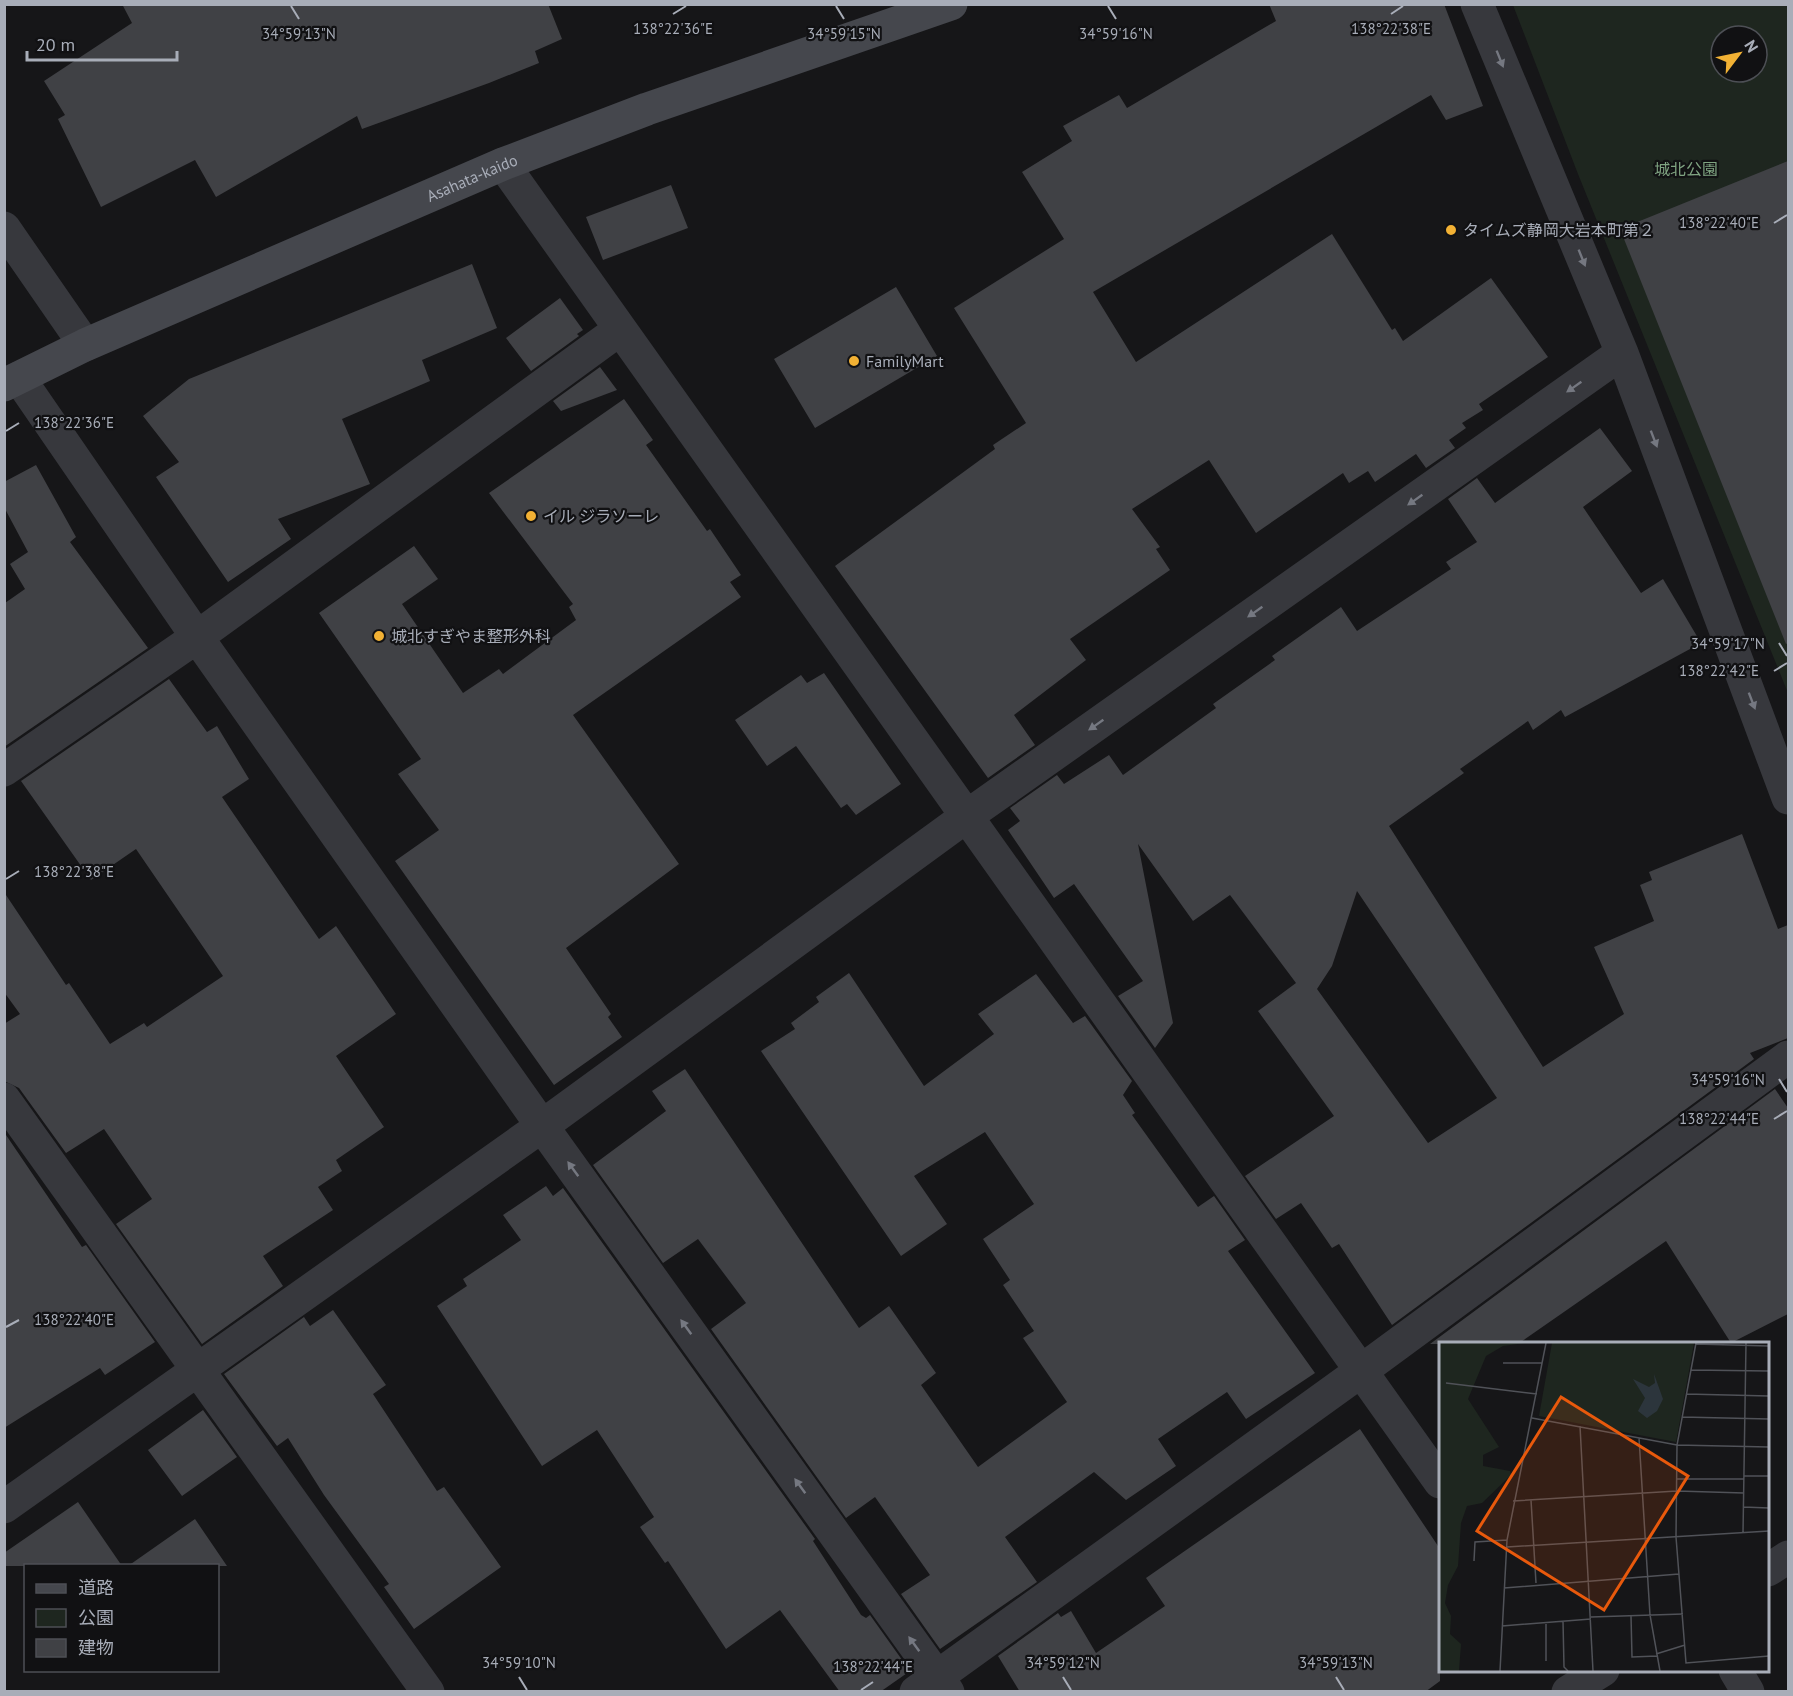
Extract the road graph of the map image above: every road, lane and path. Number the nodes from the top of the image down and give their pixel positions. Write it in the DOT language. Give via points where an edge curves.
graph roads {
  1 [pos="951,4"];
  2 [pos="1478,4"];
  3 [pos="503,164"];
  4 [pos="4,228"];
  5 [pos="619,330"];
  6 [pos="85,345"];
  7 [pos="1622,354"];
  8 [pos="12,382"];
  9 [pos="197,637"];
  10 [pos="4,770"];
  11 [pos="1788,798"];
  12 [pos="968,816"];
  13 [pos="1788,1057"];
  14 [pos="4,1100"];
  15 [pos="542,1126"];
  16 [pos="198,1371"];
  17 [pos="1361,1371"];
  18 [pos="1439,1481"];
  19 [pos="4,1507"];
  20 [pos="1788,1557"];
  21 [pos="1769,1569"];
  22 [pos="1737,1672"];
  23 [pos="934,1686"];
  24 [pos="428,1692"];
  25 [pos="1748,1692"];
  1 -- 3 [label="street, Asahata-kaido" via="647,109"];
  2 -- 7 [label="street, one-way"];
  3 -- 5 [label="street"];
  3 -- 6 [label="street, Asahata-kaido"];
  4 -- 6 [label="street"];
  5 -- 9 [label="street"];
  5 -- 12 [label="street"];
  6 -- 8 [label="street, Asahata-kaido"];
  7 -- 11 [label="street, one-way"];
  7 -- 12 [label="street, one-way"];
  8 -- 9 [label="street"];
  9 -- 10 [label="street"];
  9 -- 15 [label="street"];
  12 -- 15 [label="street"];
  12 -- 17 [label="street"];
  13 -- 17 [label="street"];
  14 -- 16 [label="street"];
  15 -- 16 [label="street"];
  23 -- 15 [label="street, one-way"];
  16 -- 19 [label="street"];
  16 -- 24 [label="street"];
  17 -- 18 [label="street"];
  17 -- 23 [label="street"];
  20 -- 21 [label="street"];
  22 -- 25 [label="street"];
}
